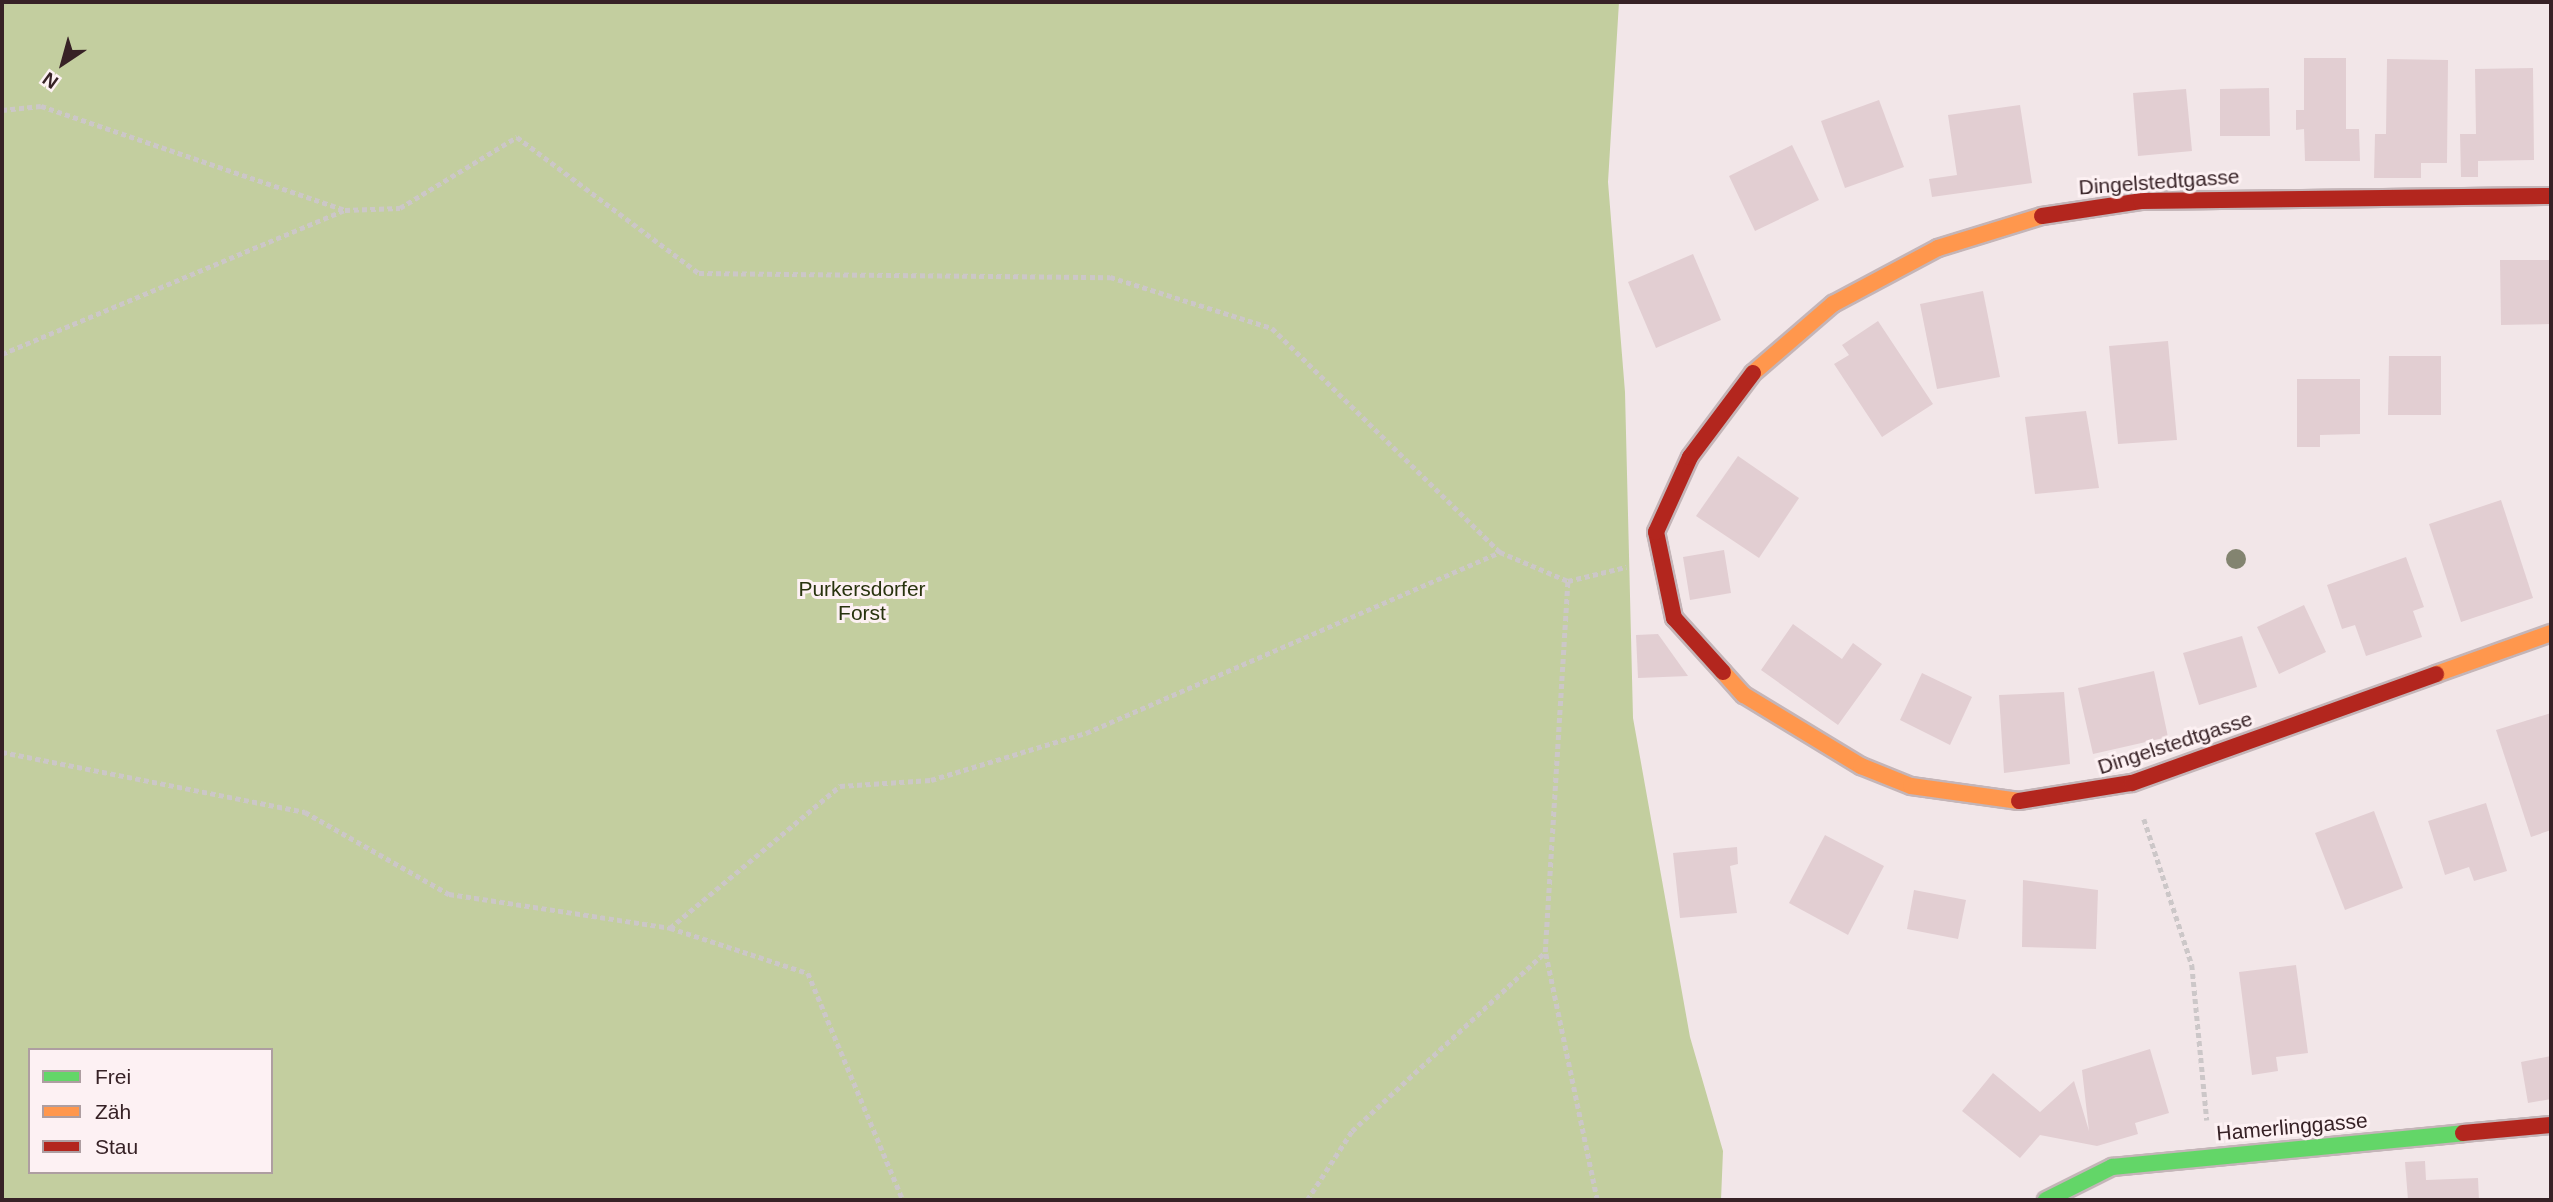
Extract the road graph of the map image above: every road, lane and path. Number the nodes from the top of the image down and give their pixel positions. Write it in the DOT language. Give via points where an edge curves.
graph roads {
  1 [pos="2,110"];
  2 [pos="2551,196"];
  3 [pos="345,210"];
  4 [pos="2,354"];
  5 [pos="1500,552"];
  6 [pos="1657,559"];
  7 [pos="1568,582"];
  8 [pos="2551,634"];
  9 [pos="2,752"];
  10 [pos="2132,783"];
  11 [pos="670,929"];
  12 [pos="1545,952"];
  13 [pos="2551,1125"];
  14 [pos="2211,1156"];
  15 [pos="903,1200"];
  16 [pos="1307,1200"];
  17 [pos="1597,1200"];
  18 [pos="2046,1200"];
  1 -- 3 [label="path" via="41,106"];
  2 -- 6 [label="street, Dingelstedtgasse" via="2141,201 2055,212 1938,248 1833,304 1738,387 1666,502 1656,532"];
  3 -- 4 [label="path"];
  3 -- 5 [label="path" via="400,208 517,137 699,272 1110,278 1272,328"];
  5 -- 7 [label="path"];
  5 -- 11 [label="path" via="1086,733 931,780 840,786"];
  6 -- 7 [label="path"];
  6 -- 10 [label="street, Dingelstedtgasse" via="1674,618 1722,676 1787,724 1861,766 1911,786 1989,799 2058,797"];
  7 -- 12 [label="path"];
  8 -- 10 [label="street, Dingelstedtgasse"];
  9 -- 11 [label="path" via="305,812 449,894"];
  10 -- 14 [label="path" via="2192,965"];
  11 -- 15 [label="path" via="808,973"];
  12 -- 16 [label="path" via="1352,1131"];
  12 -- 17 [label="path"];
  13 -- 14 [label="street, Hamerlinggasse"];
  14 -- 18 [label="street, Hamerlinggasse" via="2112,1167"];
}
